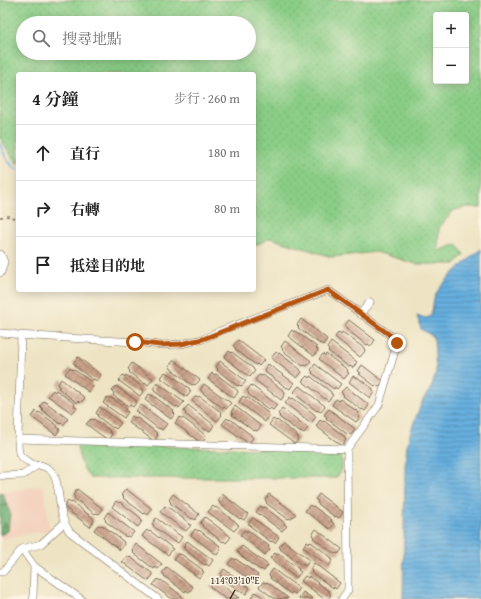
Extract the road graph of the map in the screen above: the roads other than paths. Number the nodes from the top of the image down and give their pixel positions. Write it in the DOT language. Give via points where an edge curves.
graph roads {
  1 [pos="0,255"];
  2 [pos="0,272"];
  3 [pos="370,302"];
  4 [pos="360,314"];
  5 [pos="0,333"];
  6 [pos="21,336"];
  7 [pos="18,439"];
  8 [pos="347,449"];
  9 [pos="36,466"];
  10 [pos="0,476"];
  11 [pos="64,523"];
  12 [pos="22,550"];
  13 [pos="34,566"];
  14 [pos="0,572"];
  15 [pos="33,599"];
  16 [pos="81,599"];
  17 [pos="158,599"];
  18 [pos="342,599"];
  1 -- 2 [label="main road" via="3,262"];
  3 -- 4 [label="lane"];
  4 -- 6 [label="lane" via="328,290 203,339 181,344 160,345"];
  4 -- 8 [label="lane" via="394,338 397,343 379,405"];
  5 -- 6 [label="lane"];
  6 -- 7 [label="lane"];
  7 -- 8 [label="lane"];
  7 -- 9 [label="lane" via="20,456"];
  8 -- 18 [label="lane" via="348,590"];
  9 -- 10 [label="lane" via="22,475"];
  9 -- 11 [label="lane" via="40,465 52,471"];
  11 -- 12 [label="lane" via="41,544"];
  11 -- 17 [label="lane" via="70,532"];
  12 -- 13 [label="lane"];
  12 -- 14 [label="lane" via="3,572"];
  13 -- 15 [label="lane"];
  13 -- 16 [label="lane"];
}
